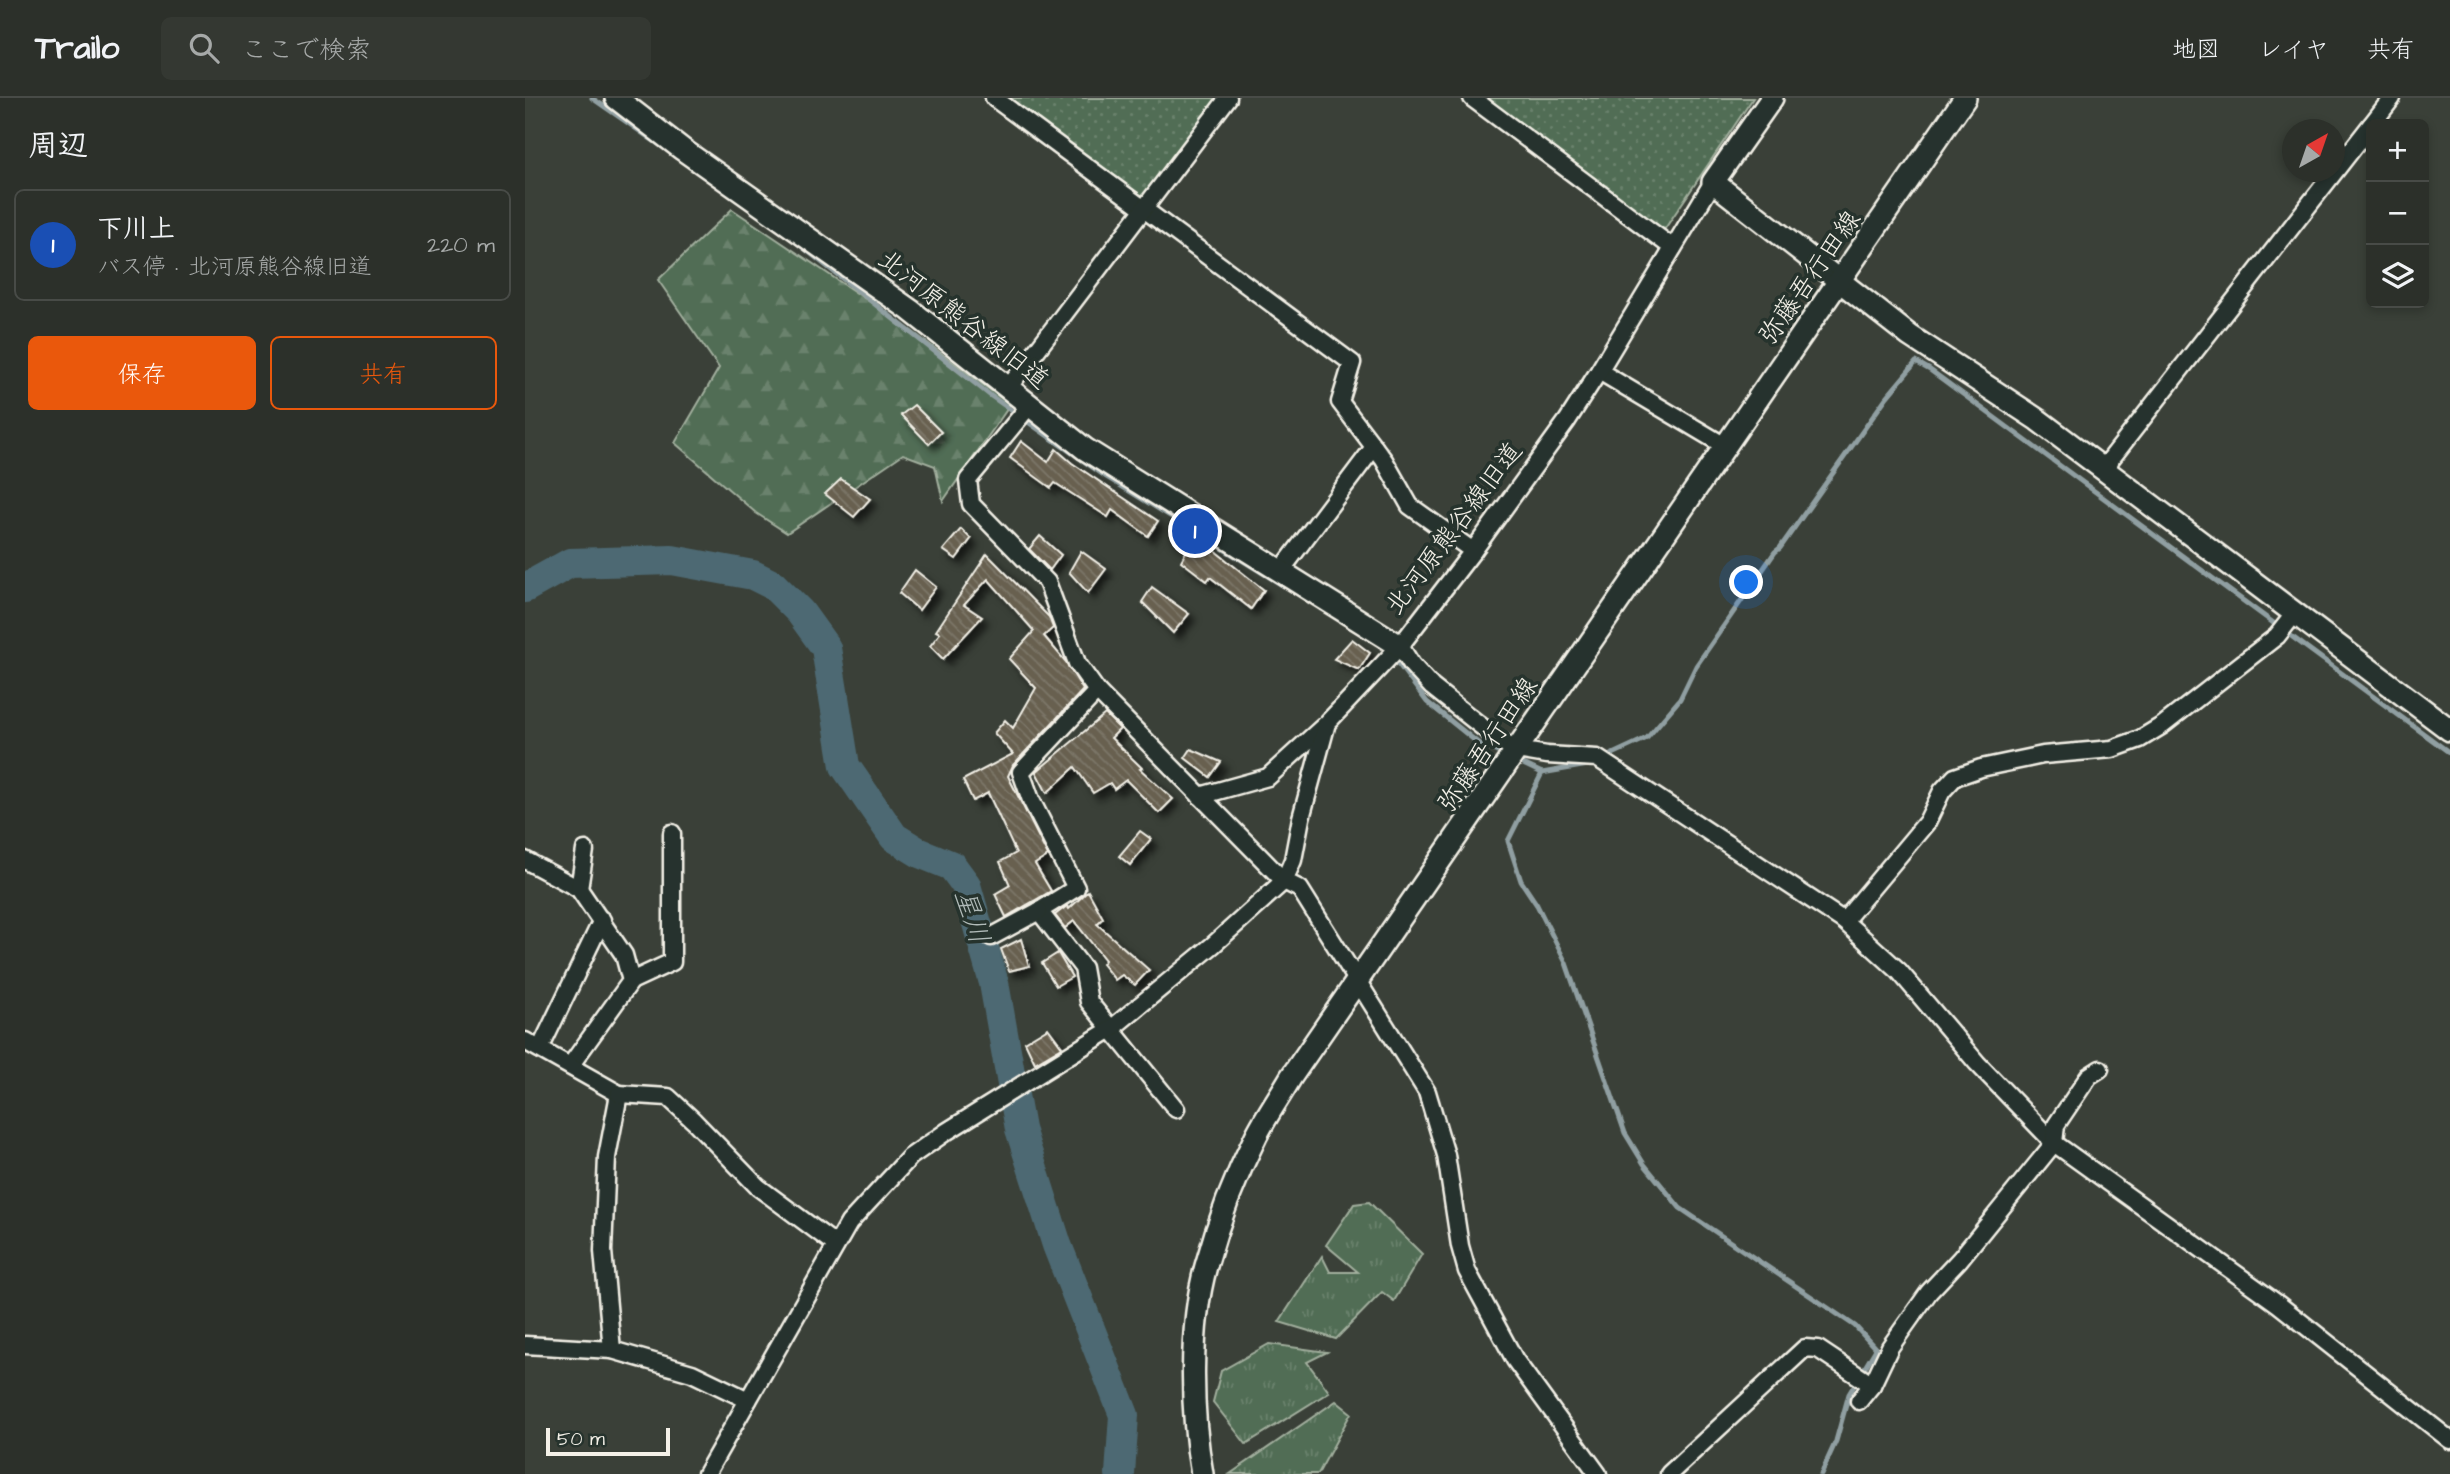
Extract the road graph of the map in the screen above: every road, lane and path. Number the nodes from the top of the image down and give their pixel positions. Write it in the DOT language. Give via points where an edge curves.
graph roads {
  1 [pos="616,98"];
  2 [pos="994,98"];
  3 [pos="1228,98"];
  4 [pos="1472,98"];
  5 [pos="1772,98"];
  6 [pos="1965,98"];
  7 [pos="2392,98"];
  8 [pos="2376,119"];
  9 [pos="2366,131"];
  10 [pos="1713,182"];
  11 [pos="1143,208"];
  12 [pos="1673,248"];
  13 [pos="1839,283"];
  14 [pos="1599,371"];
  15 [pos="1007,388"];
  16 [pos="1030,405"];
  17 [pos="1724,446"];
  18 [pos="1374,447"];
  19 [pos="2103,469"];
  20 [pos="1473,551"];
  21 [pos="1280,572"];
  22 [pos="2295,613"];
  23 [pos="1400,646"];
  24 [pos="1097,691"];
  25 [pos="1327,723"];
  26 [pos="2450,730"];
  27 [pos="1517,750"];
  28 [pos="1200,796"];
  29 [pos="672,833"];
  30 [pos="585,850"];
  31 [pos="525,859"];
  32 [pos="1284,881"];
  33 [pos="579,889"];
  34 [pos="1039,911"];
  35 [pos="602,920"];
  36 [pos="1844,921"];
  37 [pos="991,937"];
  38 [pos="631,981"];
  39 [pos="1357,982"];
  40 [pos="1111,1029"];
  41 [pos="525,1041"];
  42 [pos="540,1049"];
  43 [pos="570,1066"];
  44 [pos="2100,1069"];
  45 [pos="619,1094"];
  46 [pos="1176,1109"];
  47 [pos="2054,1143"];
  48 [pos="837,1245"];
  49 [pos="525,1345"];
  50 [pos="612,1350"];
  51 [pos="1873,1385"];
  52 [pos="748,1400"];
  53 [pos="1859,1401"];
  54 [pos="2450,1440"];
  55 [pos="706,1474"];
  56 [pos="1202,1474"];
  57 [pos="1598,1474"];
  58 [pos="1669,1474"];
  1 -- 15 [label="street, 北河原熊谷線旧道" via="910,310"];
  2 -- 11 [label="street"];
  3 -- 11 [label="street"];
  4 -- 12 [label="street"];
  5 -- 10 [label="street, 北河原熊谷線旧道"];
  6 -- 13 [label="street, 弥藤吾行田線"];
  7 -- 8 [label="street"];
  9 -- 19 [label="street"];
  10 -- 12 [label="street, 北河原熊谷線旧道"];
  10 -- 13 [label="street"];
  11 -- 15 [label="street"];
  11 -- 18 [label="street" via="1352,363 1339,402"];
  12 -- 14 [label="street, 北河原熊谷線旧道"];
  13 -- 17 [label="street, 弥藤吾行田線"];
  13 -- 19 [label="street"];
  14 -- 17 [label="street"];
  14 -- 20 [label="street, 北河原熊谷線旧道"];
  15 -- 16 [label="street, 北河原熊谷線旧道"];
  16 -- 21 [label="street, 北河原熊谷線旧道" via="1085,449"];
  16 -- 24 [label="street" via="968,480 971,504 1047,582 1077,663"];
  17 -- 27 [label="street, 弥藤吾行田線"];
  18 -- 20 [label="street" via="1410,506"];
  18 -- 21 [label="street"];
  19 -- 22 [label="street"];
  20 -- 23 [label="street, 北河原熊谷線旧道"];
  21 -- 23 [label="street, 北河原熊谷線旧道"];
  22 -- 26 [label="street"];
  22 -- 36 [label="street" via="2277,636 2140,738 2112,749 2043,755 1955,777 1942,791 1927,822"];
  23 -- 25 [label="street"];
  23 -- 27 [label="street" via="1432,688"];
  24 -- 28 [label="street"];
  24 -- 34 [label="street" via="1021,772 1076,888"];
  25 -- 28 [label="street" via="1268,777"];
  25 -- 32 [label="street"];
  27 -- 36 [label="street" via="1597,758"];
  27 -- 39 [label="street, 弥藤吾行田線"];
  28 -- 32 [label="street"];
  29 -- 38 [label="street" via="673,962"];
  30 -- 33 [label="street"];
  31 -- 33 [label="street"];
  32 -- 39 [label="street" via="1300,888"];
  32 -- 40 [label="street"];
  33 -- 35 [label="street"];
  34 -- 37 [label="street"];
  34 -- 40 [label="street" via="1083,968 1089,1002"];
  35 -- 38 [label="street" via="624,956"];
  35 -- 42 [label="street"];
  36 -- 47 [label="street" via="1899,971 1977,1063"];
  38 -- 43 [label="street"];
  39 -- 56 [label="street, 弥藤吾行田線" via="1257,1134 1235,1181 1205,1269 1193,1381"];
  39 -- 57 [label="street" via="1427,1092 1446,1156 1467,1270 1515,1360"];
  40 -- 46 [label="street"];
  40 -- 48 [label="street" via="910,1157 849,1223"];
  41 -- 42 [label="street"];
  42 -- 43 [label="street"];
  43 -- 45 [label="street"];
  44 -- 47 [label="street" via="2089,1076 2056,1125"];
  45 -- 48 [label="street" via="668,1097 758,1187"];
  45 -- 50 [label="street" via="607,1157 603,1251"];
  47 -- 51 [label="street" via="1929,1292 1890,1347"];
  47 -- 54 [label="street" via="2279,1304"];
  48 -- 52 [label="street"];
  49 -- 50 [label="street"];
  50 -- 52 [label="street" via="692,1373"];
  51 -- 53 [label="street"];
  51 -- 58 [label="street" via="1818,1349 1805,1348"];
  52 -- 55 [label="street"];
}
